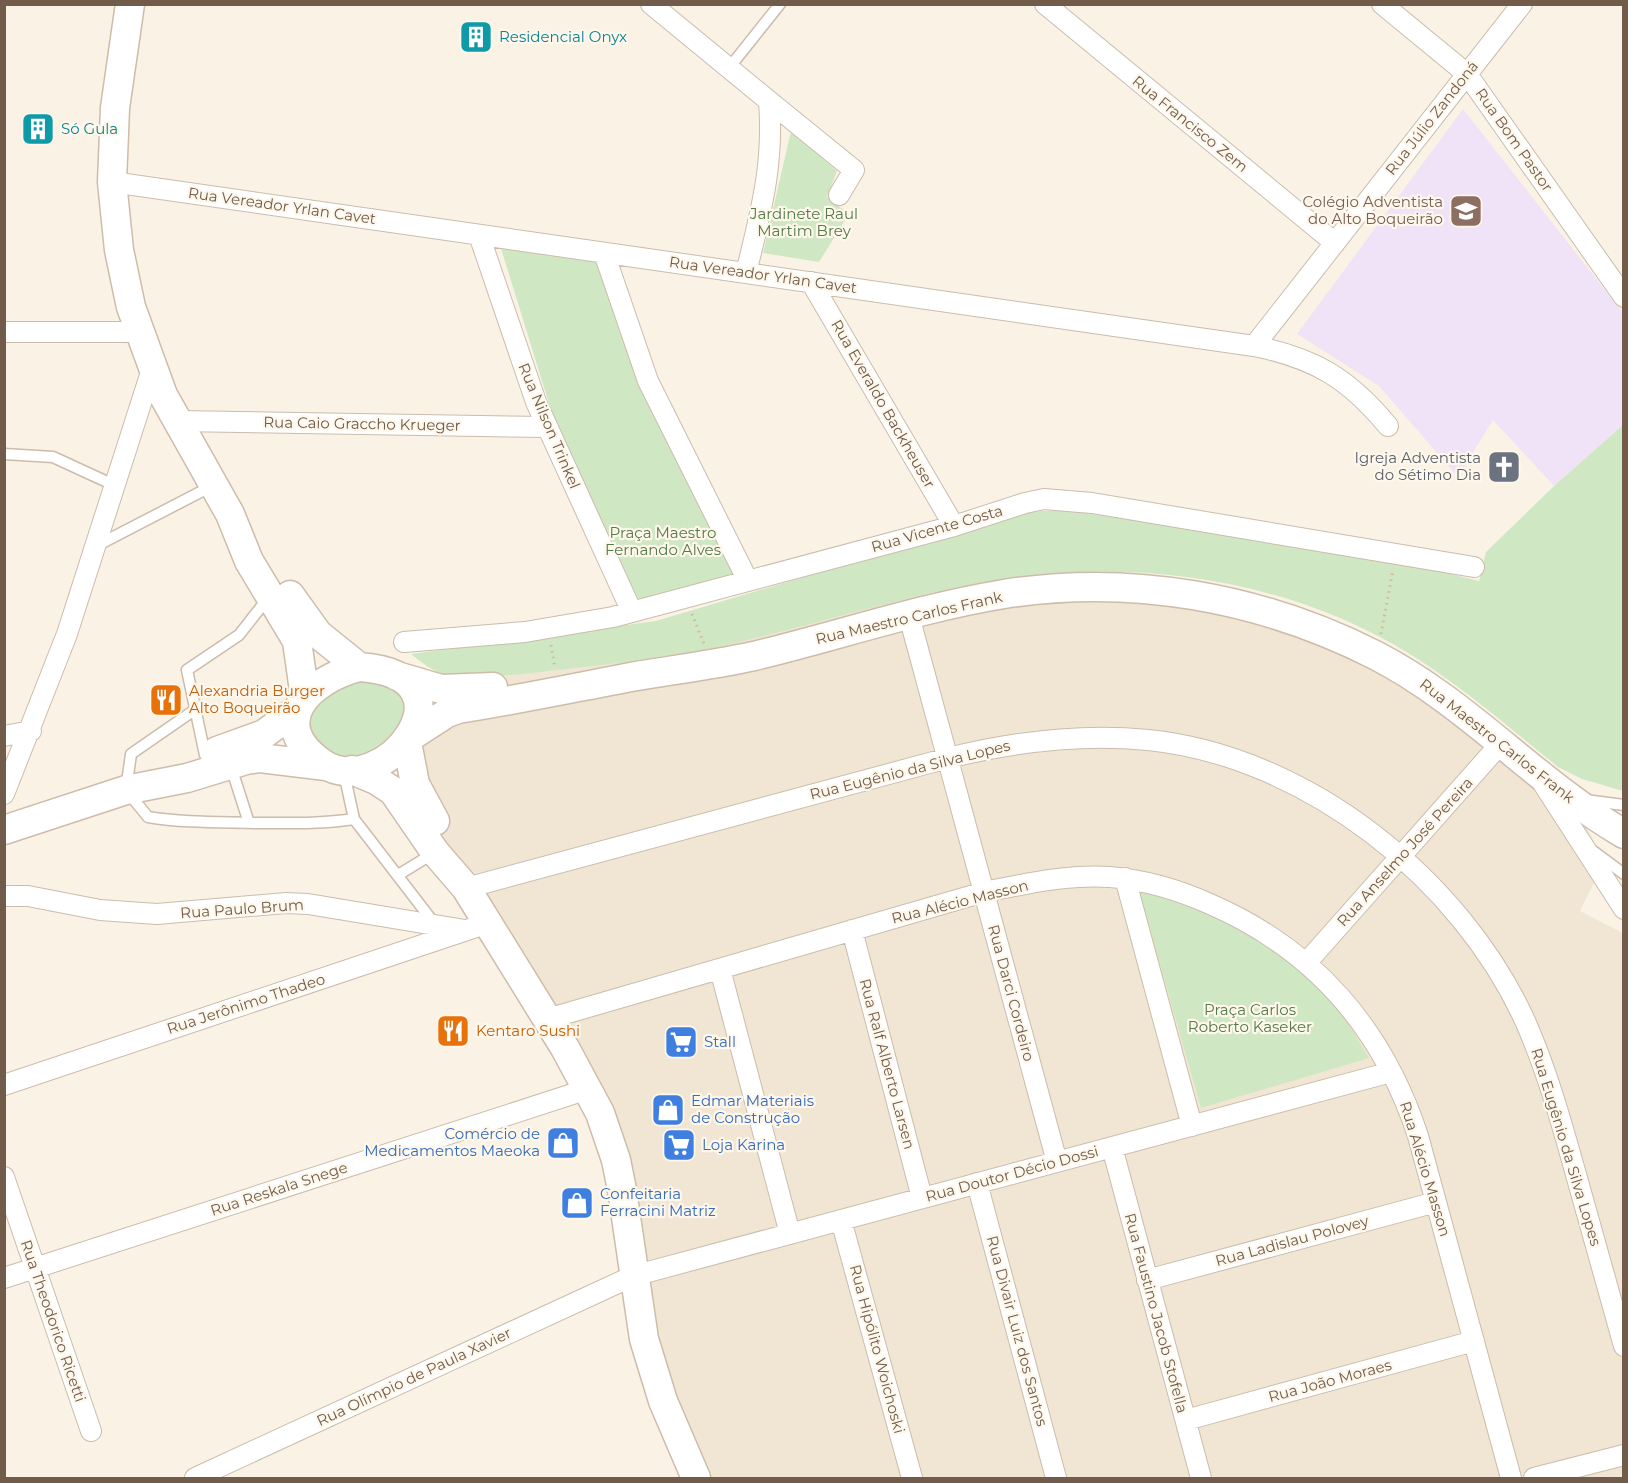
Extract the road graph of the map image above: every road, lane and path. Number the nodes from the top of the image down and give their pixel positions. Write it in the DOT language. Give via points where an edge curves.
graph roads {
  1 [pos="145,4"];
  2 [pos="651,4"];
  3 [pos="780,4"];
  4 [pos="1045,4"];
  5 [pos="1382,4"];
  6 [pos="1522,4"];
  7 [pos="129,16"];
  8 [pos="729,68"];
  9 [pos="1467,74"];
  10 [pos="770,101"];
  11 [pos="112,182"];
  12 [pos="839,195"];
  13 [pos="479,235"];
  14 [pos="1335,243"];
  15 [pos="604,253"];
  16 [pos="746,273"];
  17 [pos="812,282"];
  18 [pos="1623,297"];
  19 [pos="4,332"];
  20 [pos="139,332"];
  21 [pos="1254,346"];
  22 [pos="152,369"];
  23 [pos="177,421"];
  24 [pos="1388,426"];
  25 [pos="546,427"];
  26 [pos="4,454"];
  27 [pos="213,485"];
  28 [pos="116,486"];
  29 [pos="230,514"];
  30 [pos="954,526"];
  31 [pos="98,545"];
  32 [pos="1396,554"];
  33 [pos="1474,567"];
  34 [pos="747,581"];
  35 [pos="270,595"];
  36 [pos="685,598"];
  37 [pos="632,612"];
  38 [pos="909,616"];
  39 [pos="548,629"];
  40 [pos="404,642"];
  41 [pos="1377,656"];
  42 [pos="712,664"];
  43 [pos="359,667"];
  44 [pos="397,675"];
  45 [pos="632,677"];
  46 [pos="557,679"];
  47 [pos="301,704"];
  48 [pos="196,708"];
  49 [pos="31,731"];
  50 [pos="4,736"];
  51 [pos="410,738"];
  52 [pos="1502,742"];
  53 [pos="948,758"];
  54 [pos="217,760"];
  55 [pos="340,768"];
  56 [pos="1533,769"];
  57 [pos="126,790"];
  58 [pos="4,794"];
  59 [pos="1570,798"];
  60 [pos="1623,805"];
  61 [pos="354,819"];
  62 [pos="249,823"];
  63 [pos="4,830"];
  64 [pos="1623,834"];
  65 [pos="1579,839"];
  66 [pos="435,852"];
  67 [pos="1401,856"];
  68 [pos="398,874"];
  69 [pos="1623,874"];
  70 [pos="1125,878"];
  71 [pos="466,888"];
  72 [pos="984,892"];
  73 [pos="10,895"];
  74 [pos="1623,909"];
  75 [pos="435,925"];
  76 [pos="478,927"];
  77 [pos="852,930"];
  78 [pos="1307,962"];
  79 [pos="720,969"];
  80 [pos="547,1019"];
  81 [pos="1391,1072"];
  82 [pos="4,1085"];
  83 [pos="588,1089"];
  84 [pos="1192,1126"];
  85 [pos="1112,1147"];
  86 [pos="1057,1162"];
  87 [pos="4,1177"];
  88 [pos="977,1183"];
  89 [pos="922,1198"];
  90 [pos="1436,1202"];
  91 [pos="842,1220"];
  92 [pos="790,1234"];
  93 [pos="35,1268"];
  94 [pos="633,1276"];
  95 [pos="4,1278"];
  96 [pos="1148,1280"];
  97 [pos="1474,1341"];
  98 [pos="1623,1346"];
  99 [pos="1186,1420"];
  100 [pos="91,1431"];
  101 [pos="1623,1455"];
  102 [pos="195,1479"];
  103 [pos="696,1479"];
  104 [pos="912,1479"];
  105 [pos="1056,1479"];
  106 [pos="1201,1479"];
  107 [pos="1511,1479"];
  108 [pos="1534,1479"];
  1 -- 7 [label="street"];
  2 -- 8 [label="street"];
  3 -- 8 [label="lane"];
  4 -- 14 [label="street, Rua Francisco Zem"];
  5 -- 9 [label="street, Rua Bom Pastor"];
  6 -- 9 [label="street, Rua Júlio Zandoná"];
  7 -- 11 [label="main road" via="115,108"];
  8 -- 10 [label="street"];
  9 -- 14 [label="street, Rua Júlio Zandoná"];
  9 -- 18 [label="street, Rua Bom Pastor"];
  10 -- 12 [label="street" via="854,170"];
  10 -- 16 [label="street" via="770,168"];
  11 -- 13 [label="street, Rua Vereador Yrlan Cavet"];
  11 -- 20 [label="main road" via="119,250"];
  13 -- 15 [label="street, Rua Vereador Yrlan Cavet"];
  13 -- 25 [label="street, Rua Nilson Trinkel"];
  14 -- 21 [label="street, Rua Júlio Zandoná"];
  15 -- 16 [label="street, Rua Vereador Yrlan Cavet"];
  15 -- 34 [label="street" via="648,381"];
  16 -- 17 [label="street, Rua Vereador Yrlan Cavet"];
  17 -- 21 [label="street, Rua Vereador Yrlan Cavet"];
  17 -- 30 [label="street, Rua Everaldo Backheuser"];
  19 -- 20 [label="street"];
  20 -- 22 [label="main road"];
  21 -- 24 [label="street, Rua Vereador Yrlan Cavet" via="1293,355 1340,378"];
  22 -- 23 [label="main road"];
  22 -- 28 [label="street"];
  23 -- 25 [label="street, Rua Caio Graccho Krueger"];
  23 -- 27 [label="main road"];
  25 -- 37 [label="street, Rua Nilson Trinkel"];
  26 -- 28 [label="lane" via="53,457"];
  27 -- 29 [label="main road"];
  27 -- 31 [label="lane"];
  28 -- 31 [label="street"];
  29 -- 35 [label="main road" via="249,561"];
  29 -- 43 [label="main road" via="264,553 318,634"];
  30 -- 32 [label="street, Rua Vicente Costa" via="1025,503 1066,500"];
  30 -- 34 [label="street, Rua Vicente Costa"];
  31 -- 49 [label="street"];
  32 -- 33 [label="street, Rua Vicente Costa"];
  32 -- 41 [label="path"];
  34 -- 36 [label="street, Rua Vicente Costa"];
  35 -- 47 [label="main road" via="297,640"];
  35 -- 48 [label="lane" via="239,634 187,670"];
  36 -- 37 [label="street, Rua Vicente Costa"];
  36 -- 42 [label="path"];
  37 -- 39 [label="street, Rua Vicente Costa"];
  38 -- 41 [label="main road, Rua Maestro Carlos Frank" via="1038,590 1143,588 1255,609 1298,622"];
  38 -- 42 [label="main road, Rua Maestro Carlos Frank"];
  38 -- 53 [label="street, Rua Darci Cordeiro"];
  39 -- 40 [label="street, Rua Vicente Costa"];
  39 -- 46 [label="path"];
  41 -- 52 [label="main road, Rua Maestro Carlos Frank" via="1435,691"];
  42 -- 45 [label="main road, Rua Maestro Carlos Frank"];
  43 -- 44 [label="main road"];
  43 -- 47 [label="main road" via="339,672 319,684"];
  44 -- 46 [label="main road, Rua Maestro Carlos Frank" via="441,689 458,690"];
  44 -- 51 [label="main road" via="411,687 418,702 419,720"];
  45 -- 46 [label="main road, Rua Maestro Carlos Frank"];
  45 -- 51 [label="main road, Rua Maestro Carlos Frank" via="458,709"];
  47 -- 54 [label="main road" via="264,734"];
  47 -- 55 [label="main road" via="294,723 297,738 308,752"];
  48 -- 54 [label="lane"];
  48 -- 57 [label="lane" via="131,754"];
  49 -- 50 [label="street"];
  49 -- 58 [label="street"];
  51 -- 55 [label="main road" via="394,754 378,762"];
  51 -- 71 [label="main road" via="419,792 448,842"];
  52 -- 56 [label="main road, Rua Maestro Carlos Frank"];
  52 -- 67 [label="street, Rua Anselmo José Pereira"];
  53 -- 67 [label="street, Rua Eugênio da Silva Lopes" via="988,748 1064,739 1148,740 1186,746 1304,790 1367,828"];
  53 -- 71 [label="street, Rua Eugênio da Silva Lopes"];
  53 -- 72 [label="street, Rua Darci Cordeiro"];
  54 -- 55 [label="main road" via="260,758"];
  54 -- 57 [label="main road" via="181,763"];
  54 -- 62 [label="lane"];
  55 -- 61 [label="lane"];
  55 -- 66 [label="main road" via="376,780 393,791"];
  56 -- 59 [label="main road, Rua Maestro Carlos Frank"];
  56 -- 65 [label="street"];
  57 -- 62 [label="lane" via="148,817 179,822"];
  57 -- 63 [label="main road"];
  59 -- 60 [label="lane"];
  59 -- 64 [label="main road, Rua Maestro Carlos Frank"];
  61 -- 62 [label="lane" via="326,824"];
  61 -- 68 [label="lane"];
  65 -- 69 [label="lane"];
  65 -- 74 [label="street"];
  66 -- 68 [label="lane"];
  66 -- 71 [label="main road"];
  67 -- 78 [label="street, Rua Anselmo José Pereira"];
  67 -- 98 [label="street, Rua Eugênio da Silva Lopes" via="1483,949 1525,1021 1551,1087"];
  68 -- 75 [label="lane"];
  70 -- 72 [label="street, Rua Alécio Masson" via="1063,879"];
  70 -- 78 [label="street, Rua Alécio Masson" via="1176,891 1229,912 1278,939"];
  70 -- 84 [label="street"];
  71 -- 76 [label="main road"];
  72 -- 77 [label="street, Rua Alécio Masson"];
  72 -- 86 [label="street, Rua Darci Cordeiro"];
  73 -- 75 [label="street, Rua Paulo Brum" via="147,914 308,904"];
  75 -- 76 [label="street, Rua Paulo Brum"];
  76 -- 80 [label="main road"];
  76 -- 82 [label="street, Rua Jerônimo Thadeo"];
  77 -- 79 [label="street, Rua Alécio Masson"];
  77 -- 89 [label="street, Rua Ralf Alberto Larsen"];
  78 -- 81 [label="street, Rua Alécio Masson" via="1341,997"];
  79 -- 80 [label="street, Rua Alécio Masson"];
  79 -- 92 [label="street"];
  80 -- 83 [label="main road"];
  81 -- 84 [label="street, Rua Doutor Décio Dossi"];
  81 -- 90 [label="street, Rua Alécio Masson" via="1411,1114"];
  83 -- 93 [label="street, Rua Reskala Snege"];
  83 -- 94 [label="main road" via="616,1160"];
  84 -- 85 [label="street, Rua Doutor Décio Dossi"];
  85 -- 86 [label="street, Rua Doutor Décio Dossi"];
  85 -- 96 [label="street, Rua Faustino Jacob Stofella"];
  86 -- 88 [label="street, Rua Doutor Décio Dossi"];
  87 -- 93 [label="street, Rua Theodorico Ricetti"];
  88 -- 89 [label="street, Rua Doutor Décio Dossi"];
  88 -- 105 [label="street, Rua Divair Luiz dos Santos"];
  89 -- 91 [label="street, Rua Doutor Décio Dossi"];
  90 -- 96 [label="street, Rua Ladislau Polovey"];
  90 -- 97 [label="street, Rua Alécio Masson"];
  91 -- 92 [label="street, Rua Doutor Décio Dossi"];
  91 -- 104 [label="street, Rua Hipólito Woichoski"];
  92 -- 94 [label="street, Rua Doutor Décio Dossi"];
  93 -- 95 [label="street, Rua Reskala Snege"];
  93 -- 100 [label="street, Rua Theodorico Ricetti"];
  94 -- 102 [label="street, Rua Olímpio de Paula Xavier"];
  94 -- 103 [label="main road" via="652,1369"];
  96 -- 99 [label="street, Rua Faustino Jacob Stofella"];
  97 -- 99 [label="street, Rua João Moraes"];
  97 -- 107 [label="street, Rua Alécio Masson"];
  99 -- 106 [label="street, Rua Faustino Jacob Stofella"];
  101 -- 108 [label="street"];
}
